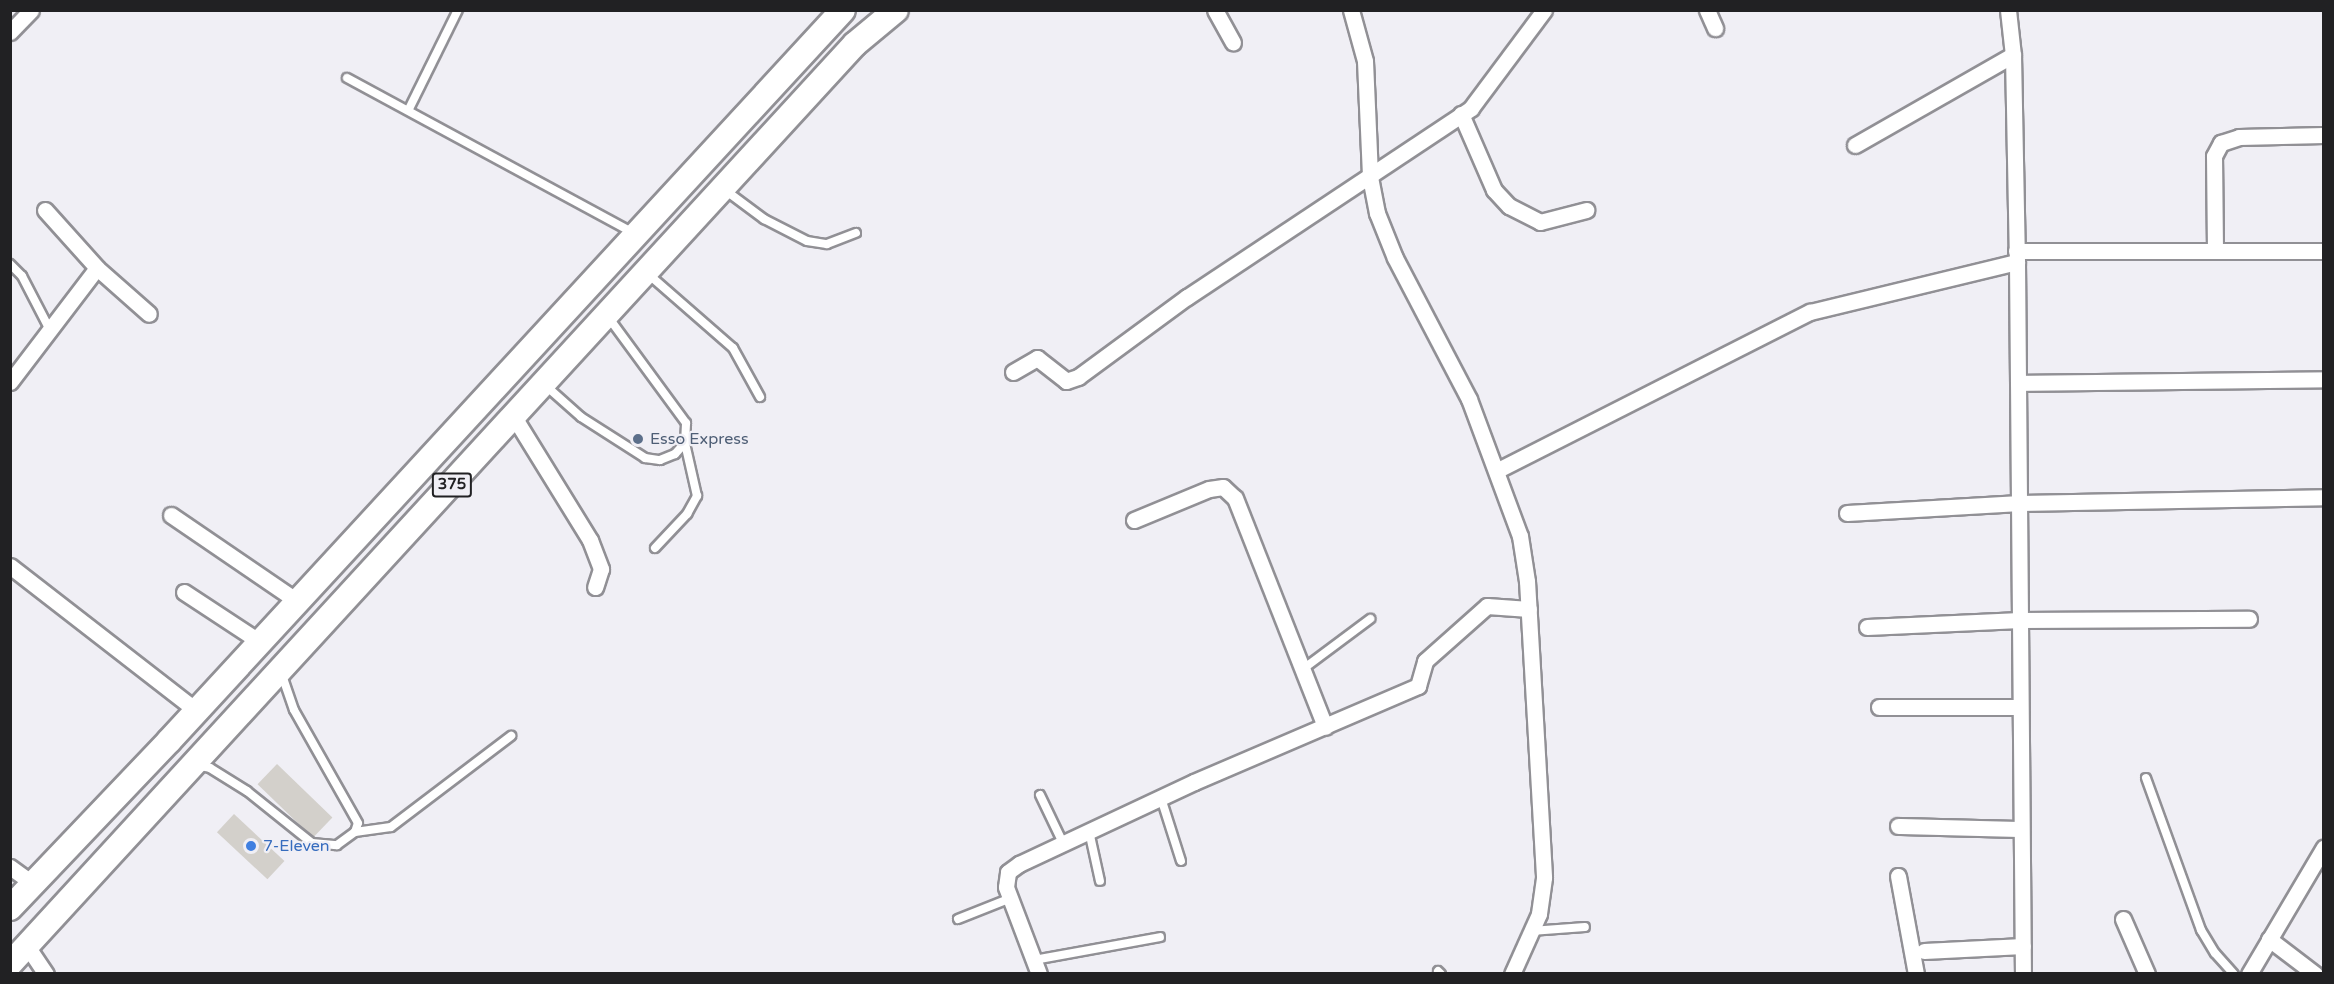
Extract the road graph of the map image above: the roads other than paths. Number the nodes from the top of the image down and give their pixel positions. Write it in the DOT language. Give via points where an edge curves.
graph roads {
  1 [pos="31,10"];
  2 [pos="458,10"];
  3 [pos="843,10"];
  4 [pos="896,10"];
  5 [pos="1215,10"];
  6 [pos="1351,10"];
  7 [pos="1544,10"];
  8 [pos="1707,10"];
  9 [pos="2008,10"];
  10 [pos="1715,28"];
  11 [pos="10,32"];
  12 [pos="1233,42"];
  13 [pos="2013,56"];
  14 [pos="346,78"];
  15 [pos="409,109"];
  16 [pos="1461,114"];
  17 [pos="2324,135"];
  18 [pos="1855,145"];
  19 [pos="1370,177"];
  20 [pos="724,189"];
  21 [pos="45,210"];
  22 [pos="1586,210"];
  23 [pos="856,233"];
  24 [pos="636,234"];
  25 [pos="2215,250"];
  26 [pos="2324,250"];
  27 [pos="2016,257"];
  28 [pos="10,264"];
  29 [pos="97,268"];
  30 [pos="646,272"];
  31 [pos="149,314"];
  32 [pos="607,315"];
  33 [pos="50,330"];
  34 [pos="1013,372"];
  35 [pos="2324,380"];
  36 [pos="10,382"];
  37 [pos="2018,383"];
  38 [pos="544,384"];
  39 [pos="760,397"];
  40 [pos="514,417"];
  41 [pos="685,443"];
  42 [pos="1498,471"];
  43 [pos="2324,497"];
  44 [pos="2020,503"];
  45 [pos="1847,513"];
  46 [pos="171,514"];
  47 [pos="1134,520"];
  48 [pos="655,548"];
  49 [pos="10,566"];
  50 [pos="595,587"];
  51 [pos="184,592"];
  52 [pos="297,601"];
  53 [pos="1529,609"];
  54 [pos="1370,619"];
  55 [pos="2249,619"];
  56 [pos="2020,620"];
  57 [pos="1867,627"];
  58 [pos="260,642"];
  59 [pos="1303,669"];
  60 [pos="281,672"];
  61 [pos="1879,707"];
  62 [pos="2020,707"];
  63 [pos="197,711"];
  64 [pos="1324,727"];
  65 [pos="511,736"];
  66 [pos="195,765"];
  67 [pos="2146,778"];
  68 [pos="1040,795"];
  69 [pos="1161,798"];
  70 [pos="1898,826"];
  71 [pos="2022,829"];
  72 [pos="1089,831"];
  73 [pos="355,832"];
  74 [pos="1063,843"];
  75 [pos="2324,847"];
  76 [pos="1181,861"];
  77 [pos="10,867"];
  78 [pos="1898,876"];
  79 [pos="1100,882"];
  80 [pos="33,884"];
  81 [pos="1011,898"];
  82 [pos="10,908"];
  83 [pos="958,919"];
  84 [pos="2123,919"];
  85 [pos="1585,927"];
  86 [pos="1531,931"];
  87 [pos="1160,937"];
  88 [pos="2269,939"];
  89 [pos="2023,946"];
  90 [pos="1924,951"];
  91 [pos="19,955"];
  92 [pos="1037,967"];
  93 [pos="46,974"];
  94 [pos="1512,974"];
  95 [pos="1916,974"];
  96 [pos="2023,974"];
  97 [pos="2147,974"];
  98 [pos="2234,974"];
  99 [pos="2249,974"];
  100 [pos="2315,974"];
  1 -- 11 [label="street"];
  2 -- 15 [label="lane"];
  3 -- 24 [label="main road, 375"];
  4 -- 20 [label="main road, 375" via="855,44"];
  5 -- 12 [label="street"];
  6 -- 19 [label="street" via="1365,61"];
  7 -- 16 [label="street" via="1500,74"];
  8 -- 10 [label="street"];
  9 -- 13 [label="street"];
  13 -- 18 [label="street"];
  13 -- 27 [label="street"];
  14 -- 15 [label="lane"];
  15 -- 24 [label="lane"];
  16 -- 19 [label="street"];
  16 -- 22 [label="street" via="1494,190 1509,206 1540,222"];
  17 -- 25 [label="street" via="2239,137 2221,143 2214,156"];
  19 -- 34 [label="street" via="1187,297 1078,377 1066,381 1038,358"];
  19 -- 42 [label="street" via="1377,213 1395,258 1469,399"];
  20 -- 23 [label="lane" via="764,219 807,241 827,244"];
  20 -- 30 [label="main road, 375"];
  21 -- 29 [label="street"];
  24 -- 52 [label="main road, 375"];
  25 -- 26 [label="street"];
  25 -- 27 [label="street"];
  27 -- 37 [label="street"];
  27 -- 42 [label="street" via="1810,312"];
  28 -- 33 [label="lane" via="22,276"];
  29 -- 31 [label="street"];
  29 -- 33 [label="street"];
  30 -- 32 [label="main road, 375"];
  30 -- 39 [label="lane" via="733,348"];
  32 -- 38 [label="main road, 375"];
  32 -- 41 [label="lane" via="686,423"];
  33 -- 36 [label="street"];
  35 -- 37 [label="street"];
  37 -- 44 [label="street"];
  38 -- 40 [label="main road, 375"];
  38 -- 41 [label="lane" via="581,417 645,458 660,460 675,454"];
  40 -- 50 [label="street" via="590,540 601,569"];
  40 -- 60 [label="main road, 375"];
  41 -- 48 [label="lane" via="697,496 687,514"];
  42 -- 53 [label="street" via="1520,536"];
  43 -- 44 [label="street"];
  44 -- 45 [label="street"];
  44 -- 56 [label="street"];
  46 -- 52 [label="street"];
  47 -- 59 [label="street" via="1223,487 1240,509"];
  49 -- 63 [label="street"];
  51 -- 58 [label="street"];
  52 -- 58 [label="main road, 375"];
  53 -- 64 [label="street" via="1487,606 1425,661 1418,686"];
  53 -- 86 [label="street" via="1544,878 1544,897"];
  54 -- 59 [label="lane"];
  55 -- 56 [label="street"];
  56 -- 57 [label="street"];
  56 -- 62 [label="street"];
  58 -- 63 [label="main road, 375"];
  59 -- 64 [label="street"];
  60 -- 66 [label="main road, 375"];
  60 -- 73 [label="lane" via="299,721 358,823"];
  61 -- 62 [label="street"];
  62 -- 71 [label="street"];
  63 -- 80 [label="main road, 375"];
  64 -- 69 [label="street"];
  65 -- 73 [label="lane" via="391,827"];
  66 -- 73 [label="lane" via="210,768 247,791 312,843 337,845"];
  66 -- 91 [label="main road, 375"];
  67 -- 98 [label="lane" via="2201,930"];
  68 -- 74 [label="lane"];
  69 -- 72 [label="street"];
  69 -- 76 [label="lane"];
  70 -- 71 [label="street"];
  71 -- 89 [label="street"];
  72 -- 74 [label="street"];
  72 -- 79 [label="lane"];
  74 -- 81 [label="street" via="1008,872 1006,887"];
  75 -- 88 [label="street"];
  77 -- 80 [label="street"];
  78 -- 95 [label="street"];
  80 -- 82 [label="main road, 375"];
  81 -- 83 [label="lane"];
  81 -- 92 [label="street"];
  84 -- 97 [label="street"];
  85 -- 86 [label="lane"];
  86 -- 94 [label="street"];
  87 -- 92 [label="lane"];
  88 -- 99 [label="street"];
  88 -- 100 [label="street"];
  89 -- 90 [label="street"];
  89 -- 96 [label="street"];
  91 -- 93 [label="street"];
}
